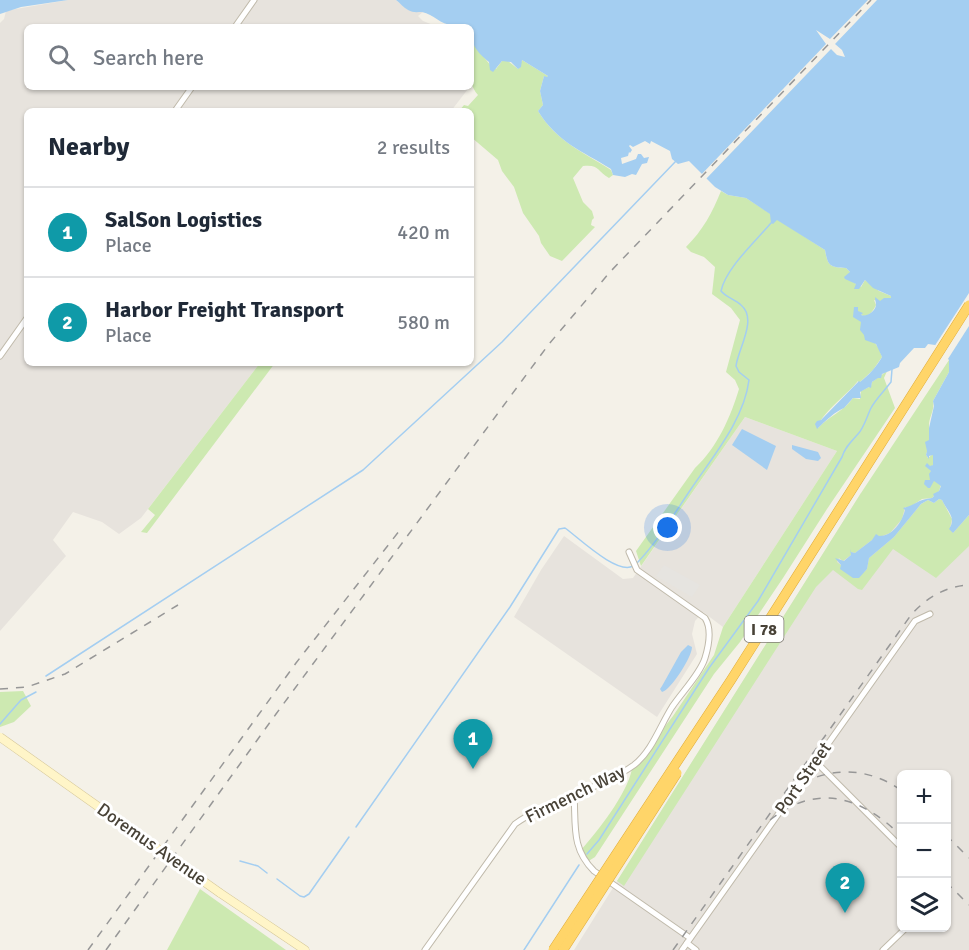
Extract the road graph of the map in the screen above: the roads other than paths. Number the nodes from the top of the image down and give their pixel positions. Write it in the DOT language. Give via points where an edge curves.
graph roads {
  1 [pos="254,0"];
  2 [pos="237,24"];
  3 [pos="190,90"];
  4 [pos="177,108"];
  5 [pos="969,305"];
  6 [pos="969,316"];
  7 [pos="24,322"];
  8 [pos="0,356"];
  9 [pos="629,552"];
  10 [pos="930,614"];
  11 [pos="0,736"];
  12 [pos="815,761"];
  13 [pos="574,794"];
  14 [pos="897,843"];
  15 [pos="901,932"];
  16 [pos="689,941"];
  17 [pos="305,950"];
  18 [pos="425,950"];
  19 [pos="553,950"];
  20 [pos="563,950"];
  21 [pos="682,950"];
  22 [pos="696,950"];
  23 [pos="883,950"];
  1 -- 2 [label="street"];
  3 -- 4 [label="street"];
  5 -- 19 [label="highway, I 78, bridge" via="731,680"];
  6 -- 20 [label="highway, I 78, bridge"];
  7 -- 8 [label="street"];
  9 -- 13 [label="street, Firmench Way" via="637,570 705,618 709,624 705,661 636,763"];
  10 -- 12 [label="street, Port Street" via="915,621"];
  11 -- 17 [label="main road, Doremus Avenue, bridge"];
  12 -- 14 [label="street"];
  12 -- 16 [label="street, Port Street"];
  13 -- 16 [label="street" via="577,846 583,860"];
  13 -- 18 [label="street, Firmench Way" via="515,824"];
  15 -- 23 [label="street"];
  16 -- 21 [label="street, Port Street"];
  16 -- 22 [label="street"];
}
